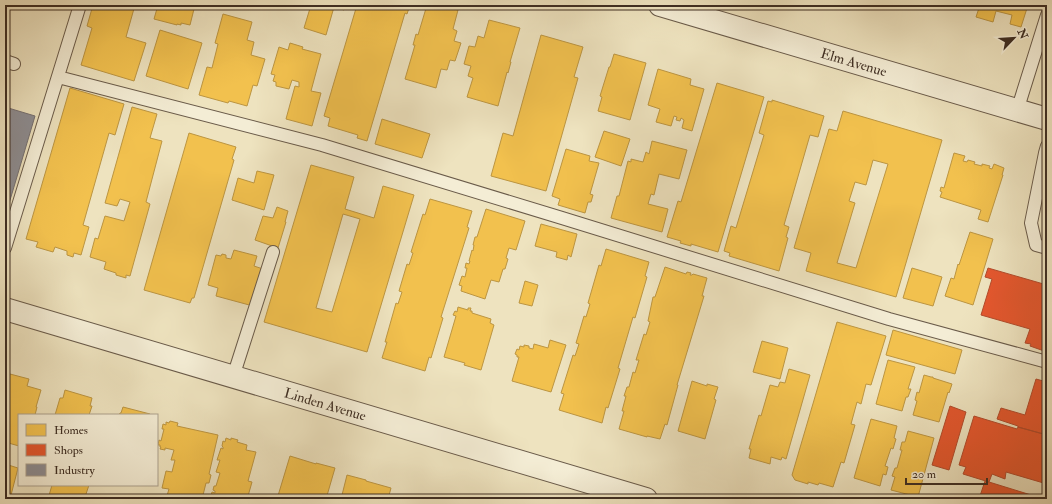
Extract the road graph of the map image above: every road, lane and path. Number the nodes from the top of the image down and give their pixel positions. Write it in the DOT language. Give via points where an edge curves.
graph roads {
  1 [pos="80,5"];
  2 [pos="660,5"];
  3 [pos="1047,15"];
  4 [pos="58,77"];
  5 [pos="1017,111"];
  6 [pos="1047,119"];
  7 [pos="1047,146"];
  8 [pos="5,248"];
  9 [pos="1047,248"];
  10 [pos="272,252"];
  11 [pos="5,309"];
  12 [pos="1047,362"];
  13 [pos="233,377"];
  14 [pos="646,499"];
  1 -- 4 [label="lane"];
  2 -- 5 [label="street, Elm Avenue"];
  3 -- 5 [label="lane"];
  4 -- 8 [label="lane"];
  4 -- 12 [label="lane" via="322,145 889,319"];
  5 -- 6 [label="street, Elm Avenue"];
  7 -- 9 [label="lane" via="1031,223 1036,245"];
  10 -- 13 [label="lane"];
  11 -- 13 [label="street, Linden Avenue"];
  13 -- 14 [label="street, Linden Avenue"];
}
